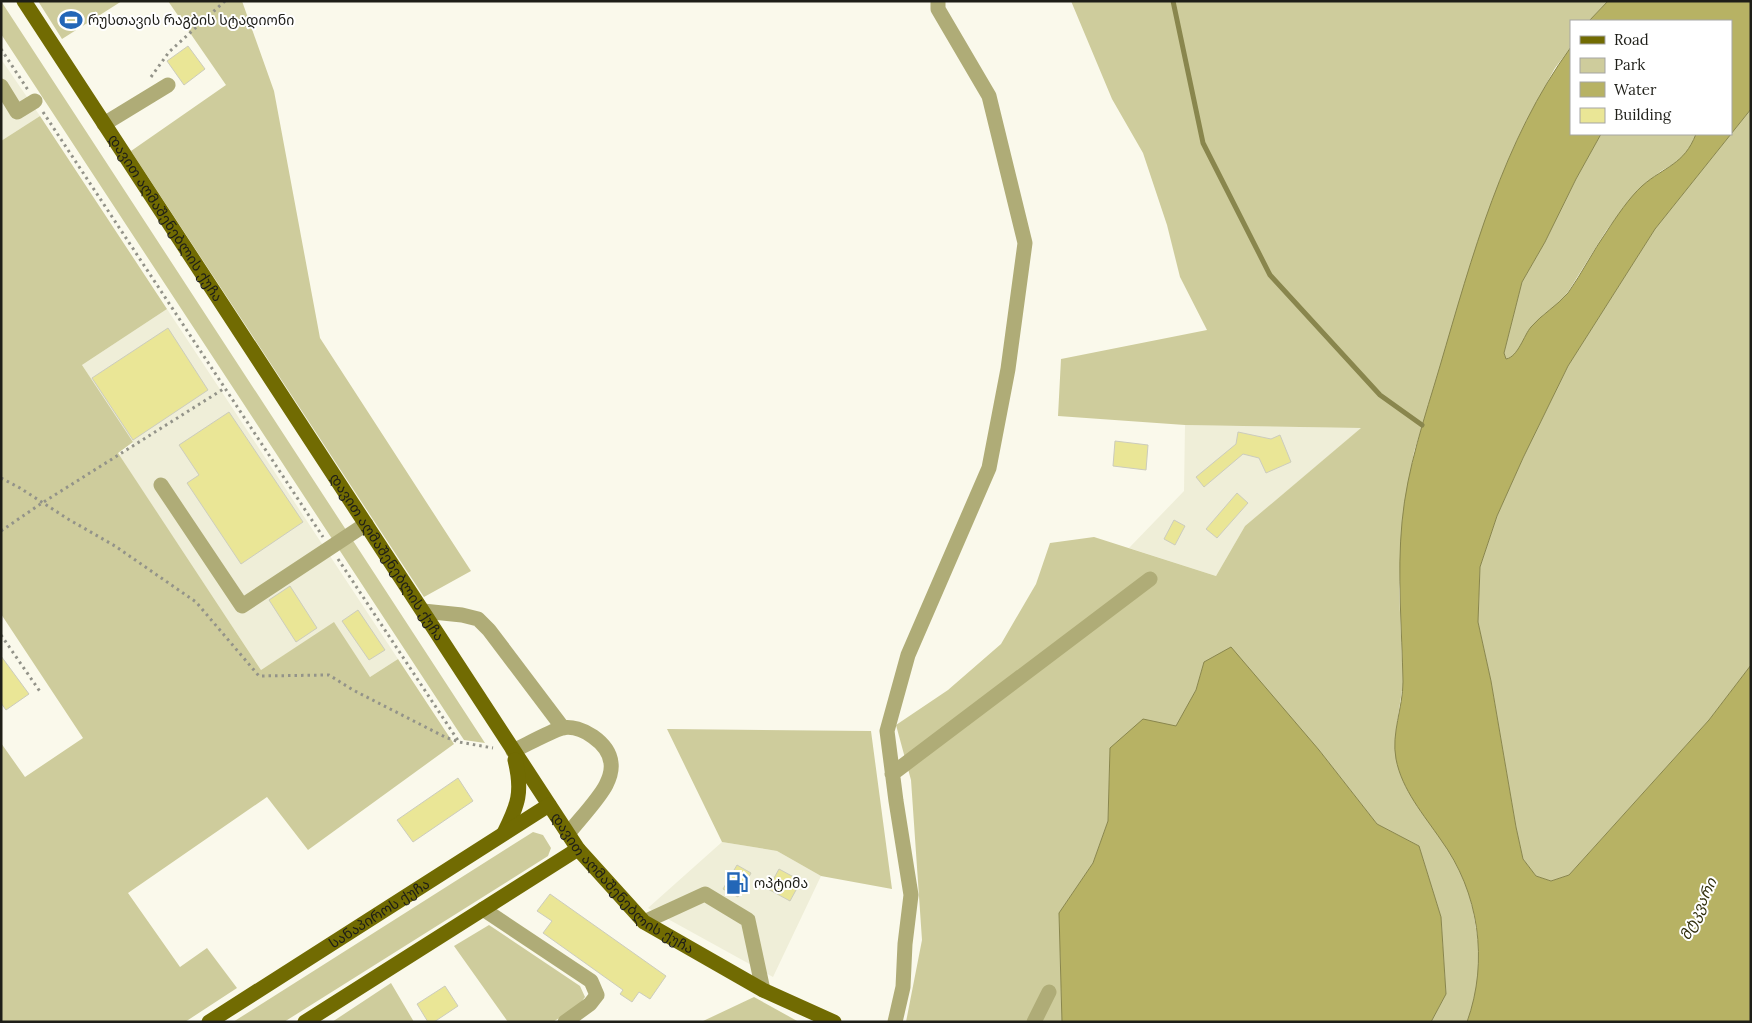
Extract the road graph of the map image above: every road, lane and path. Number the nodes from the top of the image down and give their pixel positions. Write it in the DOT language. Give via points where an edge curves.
graph roads {
  1 [pos="24,1"];
  2 [pos="225,1"];
  3 [pos="938,1"];
  4 [pos="1,49"];
  5 [pos="148,81"];
  6 [pos="168,85"];
  7 [pos="1,86"];
  8 [pos="35,101"];
  9 [pos="104,124"];
  10 [pos="224,388"];
  11 [pos="1,478"];
  12 [pos="161,485"];
  13 [pos="42,503"];
  14 [pos="366,524"];
  15 [pos="1,531"];
  16 [pos="330,548"];
  17 [pos="1150,579"];
  18 [pos="422,611"];
  19 [pos="1,635"];
  20 [pos="41,693"];
  21 [pos="563,728"];
  22 [pos="459,742"];
  23 [pos="513,750"];
  24 [pos="892,774"];
  25 [pos="549,805"];
  26 [pos="568,834"];
  27 [pos="503,835"];
  28 [pos="578,849"];
  29 [pos="483,909"];
  30 [pos="644,922"];
  31 [pos="763,990"];
  32 [pos="1049,992"];
  33 [pos="209,1022"];
  34 [pos="305,1022"];
  35 [pos="566,1022"];
  36 [pos="834,1022"];
  37 [pos="895,1022"];
  38 [pos="1034,1022"];
  1 -- 9 [label="main road, დავით აღმაშენებლის ქუჩა"];
  2 -- 5 [label="path" via="169,52"];
  3 -- 24 [label="street" via="938,9 989,96 1025,244 1008,370 989,468 908,655 887,731"];
  4 -- 8 [label="path"];
  6 -- 9 [label="street"];
  7 -- 8 [label="street" via="17,112"];
  8 -- 10 [label="path"];
  9 -- 14 [label="main road, დავით აღმაშენებლის ქუჩა"];
  10 -- 13 [label="path"];
  10 -- 16 [label="path"];
  11 -- 13 [label="path"];
  12 -- 16 [label="street" via="242,606"];
  13 -- 15 [label="path"];
  13 -- 22 [label="path" via="115,546 196,602 259,676 328,675"];
  14 -- 16 [label="street"];
  14 -- 18 [label="main road, დავით აღმაშენებლის ქუჩა"];
  16 -- 22 [label="path"];
  17 -- 24 [label="street"];
  18 -- 21 [label="street" via="462,614 478,619"];
  18 -- 23 [label="main road, დავით აღმაშენებლის ქუჩა"];
  19 -- 20 [label="path"];
  21 -- 23 [label="street"];
  21 -- 26 [label="street" via="578,729 594,737 605,748 611,762 606,787"];
  22 -- 23 [label="path"];
  23 -- 25 [label="main road, დავით აღმაშენებლის ქუჩა"];
  23 -- 27 [label="main road" via="520,779 516,808"];
  24 -- 37 [label="street" via="911,895 903,987"];
  25 -- 26 [label="main road, დავით აღმაშენებლის ქუჩა"];
  25 -- 27 [label="main road, სანაპიროს ქუჩა"];
  26 -- 28 [label="main road, დავით აღმაშენებლის ქუჩა"];
  27 -- 33 [label="main road, სანაპიროს ქუჩა"];
  28 -- 29 [label="main road"];
  28 -- 30 [label="main road, დავით აღმაშენებლის ქუჩა"];
  29 -- 34 [label="main road"];
  29 -- 35 [label="street" via="591,981 598,994"];
  30 -- 31 [label="main road, დავით აღმაშენებლის ქუჩა"];
  30 -- 31 [label="street" via="705,894 748,920"];
  31 -- 36 [label="main road, დავით აღმაშენებლის ქუჩა"];
  32 -- 38 [label="street"];
}
